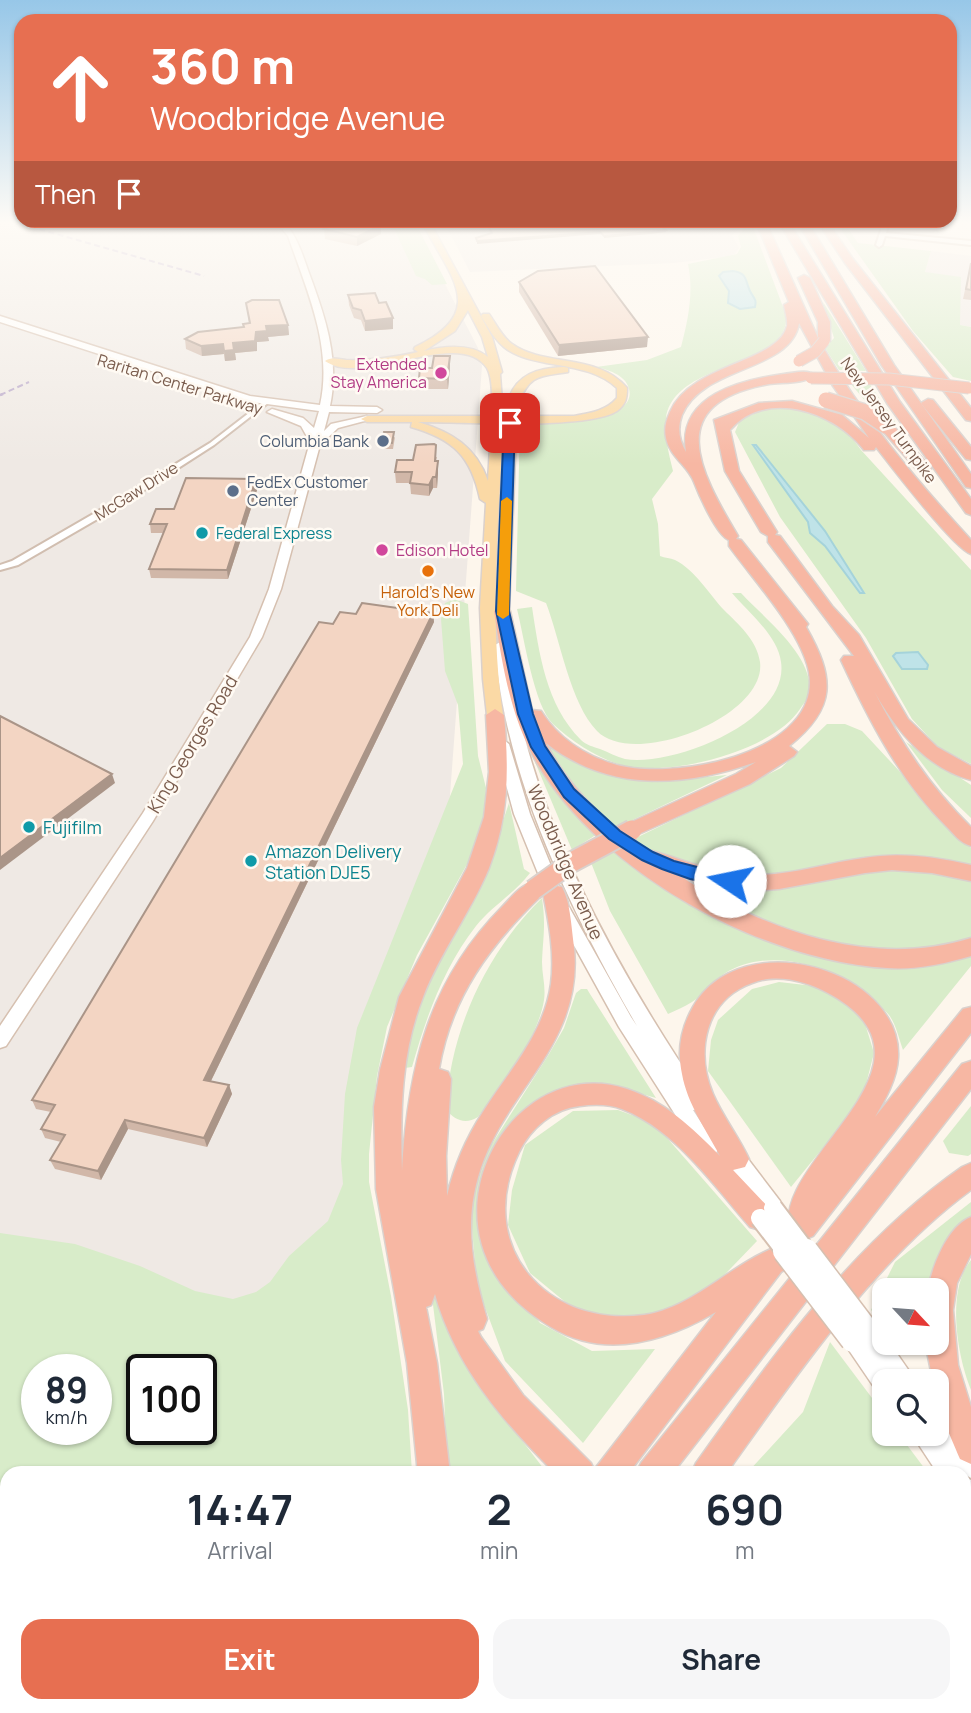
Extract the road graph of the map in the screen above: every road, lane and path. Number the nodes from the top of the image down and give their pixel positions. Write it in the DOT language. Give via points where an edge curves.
graph roads {
  1 [pos="314,304"];
  2 [pos="464,304"];
  3 [pos="469,304"];
  4 [pos="479,304"];
  5 [pos="789,304"];
  6 [pos="796,304"];
  7 [pos="816,304"];
  8 [pos="834,304"];
  9 [pos="851,304"];
  10 [pos="857,304"];
  11 [pos="883,304"];
  12 [pos="486,316"];
  13 [pos="0,319"];
  14 [pos="0,327"];
  15 [pos="922,352"];
  16 [pos="330,361"];
  17 [pos="810,377"];
  18 [pos="329,388"];
  19 [pos="970,390"];
  20 [pos="507,400"];
  21 [pos="284,406"];
  22 [pos="264,408"];
  23 [pos="377,410"];
  24 [pos="323,414"];
  25 [pos="971,417"];
  26 [pos="366,419"];
  27 [pos="503,430"];
  28 [pos="722,431"];
  29 [pos="314,445"];
  30 [pos="692,450"];
  31 [pos="971,456"];
  32 [pos="732,471"];
  33 [pos="697,475"];
  34 [pos="971,484"];
  35 [pos="971,510"];
  36 [pos="971,527"];
  37 [pos="489,538"];
  38 [pos="971,549"];
  39 [pos="971,559"];
  40 [pos="0,568"];
  41 [pos="826,610"];
  42 [pos="502,611"];
  43 [pos="790,614"];
  44 [pos="517,678"];
  45 [pos="495,715"];
  46 [pos="971,774"];
  47 [pos="600,825"];
  48 [pos="971,839"];
  49 [pos="971,873"];
  50 [pos="543,891"];
  51 [pos="496,928"];
  52 [pos="971,947"];
  53 [pos="971,1016"];
  54 [pos="0,1041"];
  55 [pos="971,1071"];
  56 [pos="736,1159"];
  57 [pos="971,1175"];
  58 [pos="766,1213"];
  59 [pos="803,1227"];
  60 [pos="971,1230"];
  61 [pos="776,1260"];
  62 [pos="858,1333"];
  63 [pos="877,1369"];
  64 [pos="893,1369"];
  65 [pos="523,1418"];
  66 [pos="949,1438"];
  67 [pos="932,1446"];
  68 [pos="971,1448"];
  69 [pos="433,1466"];
  70 [pos="440,1466"];
  71 [pos="572,1466"];
  72 [pos="614,1466"];
  73 [pos="658,1466"];
  74 [pos="713,1466"];
  75 [pos="947,1466"];
  76 [pos="971,1466"];
  1 -- 16 [label="main road, King Georges Road"];
  2 -- 16 [label="main road" via="463,316 453,329 402,355"];
  3 -- 20 [label="main road" via="492,350"];
  4 -- 12 [label="main road"];
  5 -- 33 [label="highway" via="793,326 788,338 767,353 702,383 675,411 671,429 676,447"];
  6 -- 38 [label="highway, New Jersey Turnpike" via="856,409 911,482"];
  7 -- 30 [label="highway, bridge" via="824,322 824,341 815,352 705,394 685,423 686,442"];
  8 -- 35 [label="highway, New Jersey Turnpike" via="894,402"];
  9 -- 34 [label="highway, New Jersey Turnpike" via="912,403"];
  10 -- 31 [label="highway"];
  11 -- 15 [label="highway"];
  12 -- 20 [label="main road" via="503,359"];
  12 -- 26 [label="main road" via="510,348 606,374 621,385 622,400 605,411 574,419"];
  13 -- 22 [label="main road, Raritan Center Parkway"];
  14 -- 22 [label="main road, Raritan Center Parkway" via="200,394"];
  15 -- 19 [label="highway"];
  15 -- 25 [label="highway"];
  16 -- 18 [label="main road, King Georges Road"];
  16 -- 20 [label="main road" via="465,352 490,366"];
  17 -- 19 [label="highway, bridge" via="889,379"];
  17 -- 30 [label="highway" via="753,383 711,398 693,423"];
  17 -- 32 [label="highway" via="760,386 719,402 705,416 703,432 710,447"];
  18 -- 21 [label="main road" via="313,402"];
  18 -- 23 [label="main road" via="341,404"];
  18 -- 24 [label="main road, King Georges Road"];
  20 -- 23 [label="main road" via="524,379 559,370 600,377 615,393 603,406 575,412"];
  20 -- 27 [label="main road, bridge"];
  21 -- 22 [label="main road, Raritan Center Parkway"];
  21 -- 24 [label="main road, Raritan Center Parkway"];
  22 -- 24 [label="main road, Raritan Center Parkway"];
  22 -- 29 [label="main road" via="306,425 313,433"];
  22 -- 40 [label="street, McGaw Drive" via="116,505"];
  23 -- 24 [label="main road"];
  24 -- 26 [label="main road"];
  24 -- 29 [label="main road, King Georges Road"];
  26 -- 29 [label="main road" via="332,428"];
  26 -- 37 [label="main road" via="426,428 462,448 481,476"];
  27 -- 37 [label="main road, Woodbridge Avenue"];
  27 -- 42 [label="main road, Woodbridge Avenue"];
  28 -- 32 [label="highway"];
  28 -- 36 [label="highway, bridge" via="721,420 743,403 782,396 826,400 865,412 886,426"];
  28 -- 39 [label="highway" via="735,416 768,406 803,407 839,419"];
  29 -- 54 [label="main road, King Georges Road" via="273,596 252,643 148,817"];
  30 -- 33 [label="highway"];
  32 -- 41 [label="highway"];
  33 -- 43 [label="highway" via="733,540"];
  37 -- 45 [label="main road, Woodbridge Avenue" via="486,657"];
  41 -- 46 [label="highway" via="853,639 915,739"];
  41 -- 48 [label="highway" via="896,752 928,796"];
  42 -- 44 [label="highway"];
  42 -- 56 [label="main road, Woodbridge Avenue" via="502,657 514,723 529,776 573,886 640,1017"];
  43 -- 44 [label="highway" via="815,664 820,685 812,714 781,743 715,769 645,776 582,759 538,724"];
  43 -- 50 [label="highway, bridge" via="826,656 831,687 820,720 768,765 572,862"];
  44 -- 47 [label="highway" via="532,732 547,763"];
  45 -- 50 [label="main road, Woodbridge Avenue"];
  45 -- 69 [label="highway" via="499,772 487,843 411,997 391,1070 387,1107 389,1189 422,1363"];
  47 -- 49 [label="highway" via="647,856 690,873 730,881 770,883 891,863 932,864"];
  47 -- 52 [label="highway" via="677,886 727,913 792,939 887,959 934,957"];
  50 -- 51 [label="highway"];
  50 -- 58 [label="main road, Woodbridge Avenue" via="706,1147"];
  50 -- 65 [label="highway" via="565,953 559,1001 536,1055 470,1157 459,1195 455,1239 462,1286 480,1341"];
  51 -- 65 [label="highway" via="474,961 448,1027 436,1106 432,1195 447,1291 490,1379"];
  51 -- 70 [label="highway" via="451,991 436,1026 421,1106 415,1242 439,1403"];
  53 -- 59 [label="highway"];
  55 -- 73 [label="highway"];
  56 -- 58 [label="main road, Woodbridge Avenue"];
  56 -- 59 [label="highway" via="694,1077 692,1034 698,1016 727,986 766,970 809,974 848,993 877,1023 887,1056 868,1106 806,1198"];
  57 -- 74 [label="highway" via="924,1209 877,1254"];
  58 -- 61 [label="highway" via="665,1121 625,1098 602,1094 557,1100 538,1110 507,1145 491,1191 495,1244 505,1268 543,1309 594,1331 620,1332 671,1321"];
  58 -- 62 [label="main road, Woodbridge Avenue, bridge"];
  59 -- 61 [label="highway"];
  60 -- 68 [label="highway" via="949,1263 938,1333 949,1390"];
  61 -- 72 [label="highway"];
  62 -- 63 [label="main road, Woodbridge Avenue"];
  62 -- 64 [label="main road, Woodbridge Avenue"];
  65 -- 71 [label="highway"];
  66 -- 76 [label="main road"];
  67 -- 75 [label="main road"];
}
